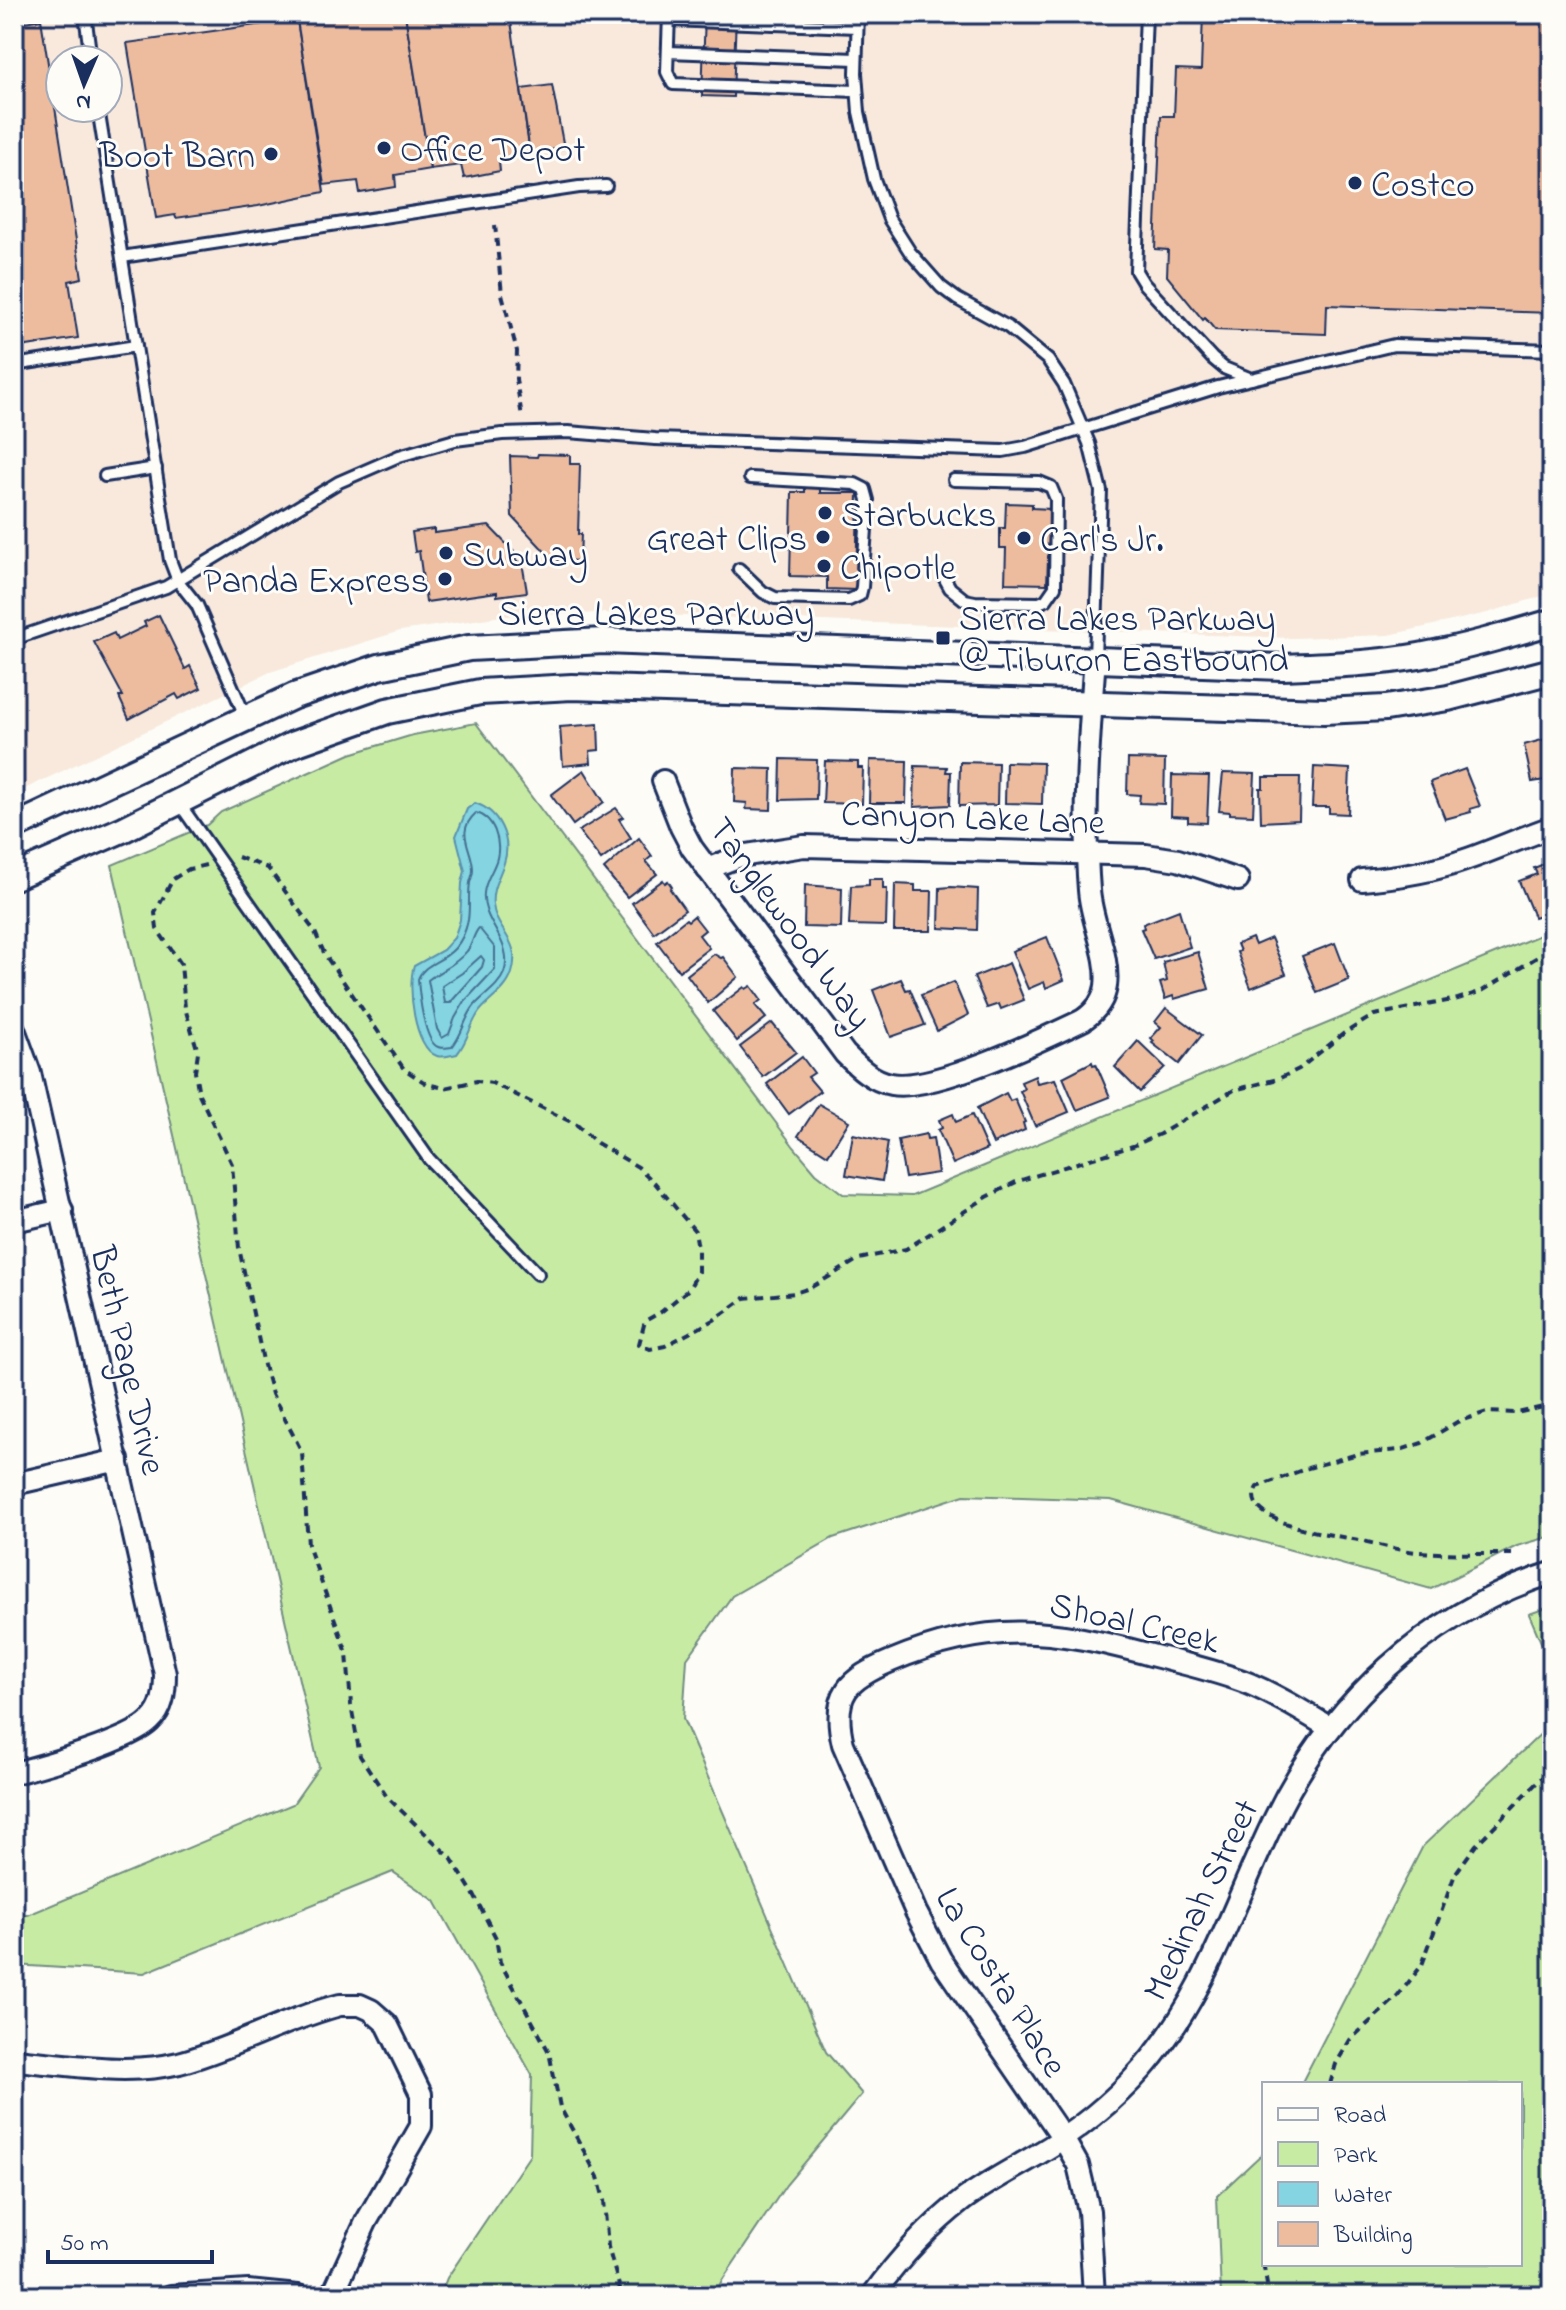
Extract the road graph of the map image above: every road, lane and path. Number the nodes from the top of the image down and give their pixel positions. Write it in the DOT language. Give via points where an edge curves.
graph roads {
  1 [pos="85,14"];
  2 [pos="858,14"];
  3 [pos="1146,14"];
  4 [pos="669,17"];
  5 [pos="857,27"];
  6 [pos="89,44"];
  7 [pos="668,52"];
  8 [pos="856,59"];
  9 [pos="856,91"];
  10 [pos="101,124"];
  11 [pos="606,186"];
  12 [pos="495,225"];
  13 [pos="122,257"];
  14 [pos="136,346"];
  15 [pos="1552,350"];
  16 [pos="14,365"];
  17 [pos="1253,380"];
  18 [pos="522,417"];
  19 [pos="1083,428"];
  20 [pos="156,468"];
  21 [pos="105,476"];
  22 [pos="750,478"];
  23 [pos="954,480"];
  24 [pos="739,569"];
  25 [pos="945,579"];
  26 [pos="178,581"];
  27 [pos="1552,622"];
  28 [pos="14,639"];
  29 [pos="1095,658"];
  30 [pos="1552,671"];
  31 [pos="1091,705"];
  32 [pos="246,718"];
  33 [pos="663,781"];
  34 [pos="178,802"];
  35 [pos="14,827"];
  36 [pos="1552,827"];
  37 [pos="1087,853"];
  38 [pos="220,862"];
  39 [pos="707,869"];
  40 [pos="14,877"];
  41 [pos="1238,880"];
  42 [pos="1362,880"];
  43 [pos="1552,948"];
  44 [pos="14,1029"];
  45 [pos="62,1210"];
  46 [pos="14,1221"];
  47 [pos="538,1274"];
  48 [pos="1552,1405"];
  49 [pos="118,1460"];
  50 [pos="14,1484"];
  51 [pos="1512,1554"];
  52 [pos="1552,1573"];
  53 [pos="1546,1604"];
  54 [pos="1552,1609"];
  55 [pos="841,1705"];
  56 [pos="1330,1728"];
  57 [pos="1552,1767"];
  58 [pos="14,1773"];
  59 [pos="14,2060"];
  60 [pos="1331,2082"];
  61 [pos="1063,2138"];
  62 [pos="1264,2266"];
  63 [pos="171,2296"];
  64 [pos="298,2296"];
  65 [pos="332,2296"];
  66 [pos="622,2296"];
  67 [pos="872,2296"];
  68 [pos="1094,2296"];
  69 [pos="1269,2296"];
  1 -- 6 [label="lane"];
  2 -- 5 [label="lane"];
  3 -- 17 [label="lane" via="1136,271 1212,358"];
  4 -- 5 [label="lane"];
  4 -- 7 [label="lane"];
  5 -- 8 [label="lane"];
  7 -- 8 [label="lane"];
  7 -- 9 [label="lane" via="668,77 677,86"];
  8 -- 9 [label="lane"];
  9 -- 19 [label="lane" via="880,201 899,237 941,287 1008,327 1048,360"];
  10 -- 13 [label="lane"];
  11 -- 13 [label="lane"];
  12 -- 18 [label="path" via="502,294 517,351"];
  13 -- 14 [label="lane"];
  14 -- 16 [label="lane"];
  14 -- 20 [label="lane"];
  15 -- 17 [label="lane" via="1394,345"];
  17 -- 19 [label="lane"];
  19 -- 26 [label="lane" via="992,452 568,432 455,440 399,456 339,482"];
  19 -- 29 [label="lane" via="1101,491"];
  20 -- 21 [label="lane"];
  20 -- 26 [label="lane"];
  22 -- 24 [label="lane" via="855,484 865,489 862,587 860,595 849,600 775,598"];
  23 -- 25 [label="lane" via="1039,482 1051,487 1056,499 1055,587 1039,603 975,602 957,595"];
  26 -- 28 [label="lane" via="145,597"];
  26 -- 32 [label="lane" via="197,605"];
  27 -- 29 [label="street, Sierra Lakes Parkway" via="1417,656 1325,666"];
  29 -- 31 [label="street"];
  29 -- 32 [label="street, Sierra Lakes Parkway" via="604,641 469,648 369,670"];
  30 -- 31 [label="street, Sierra Lakes Parkway" via="1386,708"];
  31 -- 34 [label="street, Sierra Lakes Parkway" via="572,687 480,692 387,711 294,744"];
  31 -- 37 [label="street"];
  32 -- 35 [label="street, Sierra Lakes Parkway"];
  33 -- 39 [label="street, Tanglewood Way" via="681,827"];
  34 -- 38 [label="lane"];
  34 -- 40 [label="street, Sierra Lakes Parkway"];
  36 -- 42 [label="street" via="1429,871"];
  37 -- 39 [label="street, Canyon Lake Lane" via="804,846 740,856"];
  37 -- 39 [label="street, Tanglewood Way" via="1091,911 1107,973 1095,1011 940,1080 907,1086 889,1084 845,1054"];
  37 -- 41 [label="street, Canyon Lake Lane" via="1178,860"];
  38 -- 43 [label="path" via="237,857 268,868 404,1069 444,1088 492,1083 577,1125 655,1183 695,1231 698,1272 689,1289 645,1321 639,1344 650,1349 714,1320 745,1298 795,1293 859,1259 906,1249 1018,1181 1133,1146 1234,1090 1289,1074 1374,1015 1482,991"];
  38 -- 47 [label="lane" via="429,1159"];
  38 -- 66 [label="path" via="173,879 155,913 157,929 181,964 185,1008 198,1052 199,1094 232,1164 239,1248 264,1365 272,1394 302,1452 308,1545 347,1653 360,1756 387,1797 451,1858 496,1938 500,1962 549,2052 560,2107 598,2177 608,2247"];
  44 -- 45 [label="street, Beth Page Drive" via="30,1073"];
  45 -- 46 [label="street"];
  45 -- 49 [label="street, Beth Page Drive"];
  48 -- 51 [label="path" via="1517,1413 1487,1412 1422,1443 1308,1468 1254,1492 1259,1507 1293,1527 1416,1552"];
  49 -- 50 [label="street"];
  49 -- 58 [label="street, Beth Page Drive" via="163,1655 165,1692 160,1708 136,1731"];
  52 -- 56 [label="street, Medinah Street" via="1491,1596 1446,1621 1394,1660"];
  53 -- 54 [label="path"];
  55 -- 56 [label="street, Shoal Creek" via="845,1692 863,1673 921,1648 983,1634 1044,1632 1091,1639 1224,1675 1269,1693"];
  55 -- 61 [label="street, La Costa Place" via="843,1744 927,1935"];
  56 -- 61 [label="street, Medinah Street" via="1274,1819 1211,1964 1178,2022 1122,2090"];
  57 -- 60 [label="path" via="1455,1874 1422,1965 1398,1996 1350,2040"];
  59 -- 65 [label="street" via="158,2066 328,2008 360,2005 371,2010 387,2024 417,2081 423,2110 415,2139 366,2222"];
  61 -- 67 [label="street, Medinah Street" via="944,2216"];
  61 -- 68 [label="street, La Costa Place" via="1078,2165 1089,2211"];
  62 -- 69 [label="path"];
  63 -- 64 [label="street" via="248,2291"];
}
